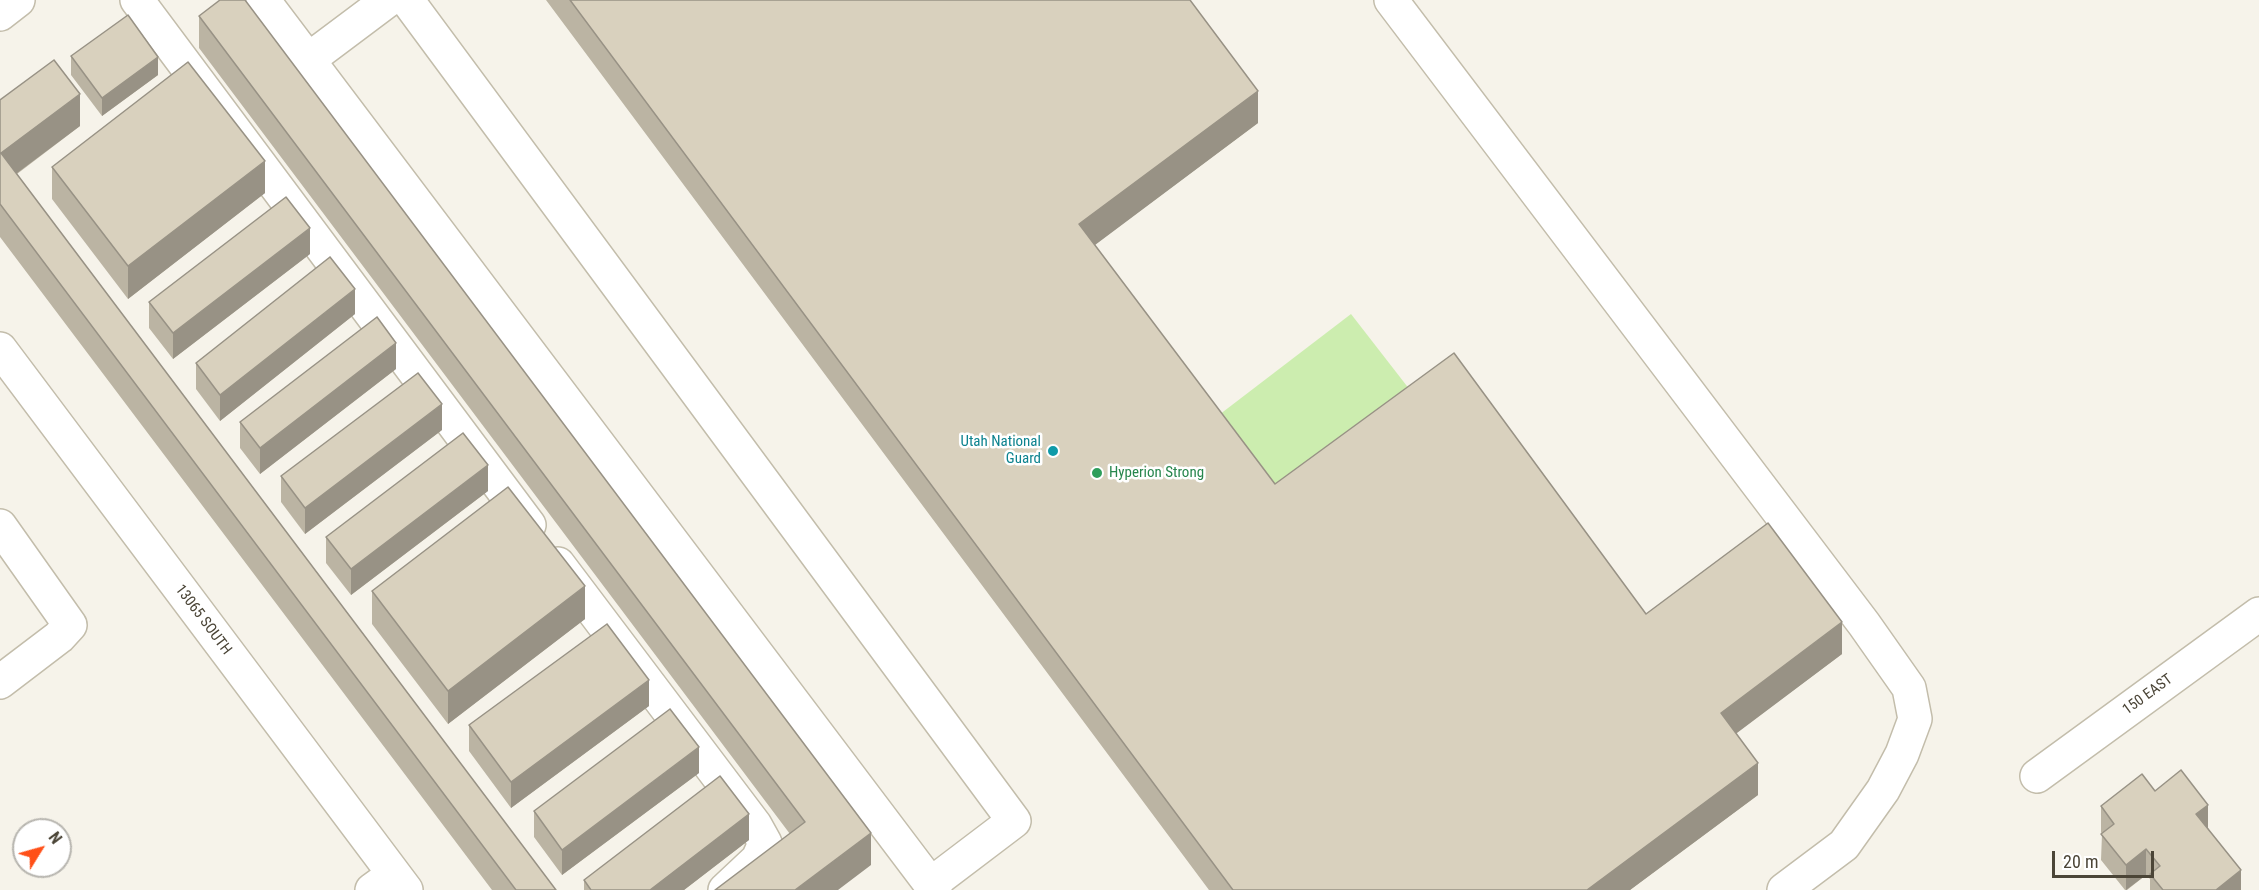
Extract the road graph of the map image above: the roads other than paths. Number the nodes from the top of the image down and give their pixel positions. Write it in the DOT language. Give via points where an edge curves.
graph roads {
  1 [pos="18,0"];
  2 [pos="137,0"];
  3 [pos="263,0"];
  4 [pos="388,0"];
  5 [pos="407,0"];
  6 [pos="1391,0"];
  7 [pos="0,14"];
  8 [pos="308,60"];
  9 [pos="0,349"];
  10 [pos="0,526"];
  11 [pos="2259,614"];
  12 [pos="0,682"];
  13 [pos="2037,776"];
  14 [pos="391,885"];
  15 [pos="933,887"];
  16 [pos="725,890"];
  17 [pos="1784,890"];
  1 -- 7 [label="street"];
  2 -- 16 [label="street" via="755,825 765,843 758,859"];
  3 -- 8 [label="street"];
  4 -- 8 [label="street"];
  5 -- 15 [label="street" via="1014,820"];
  6 -- 17 [label="street" via="1910,688 1915,719 1883,790 1844,845"];
  8 -- 15 [label="street"];
  9 -- 14 [label="street, 13065 SOUTH"];
  10 -- 12 [label="street" via="70,625"];
  11 -- 13 [label="street, 150 EAST"];
}
